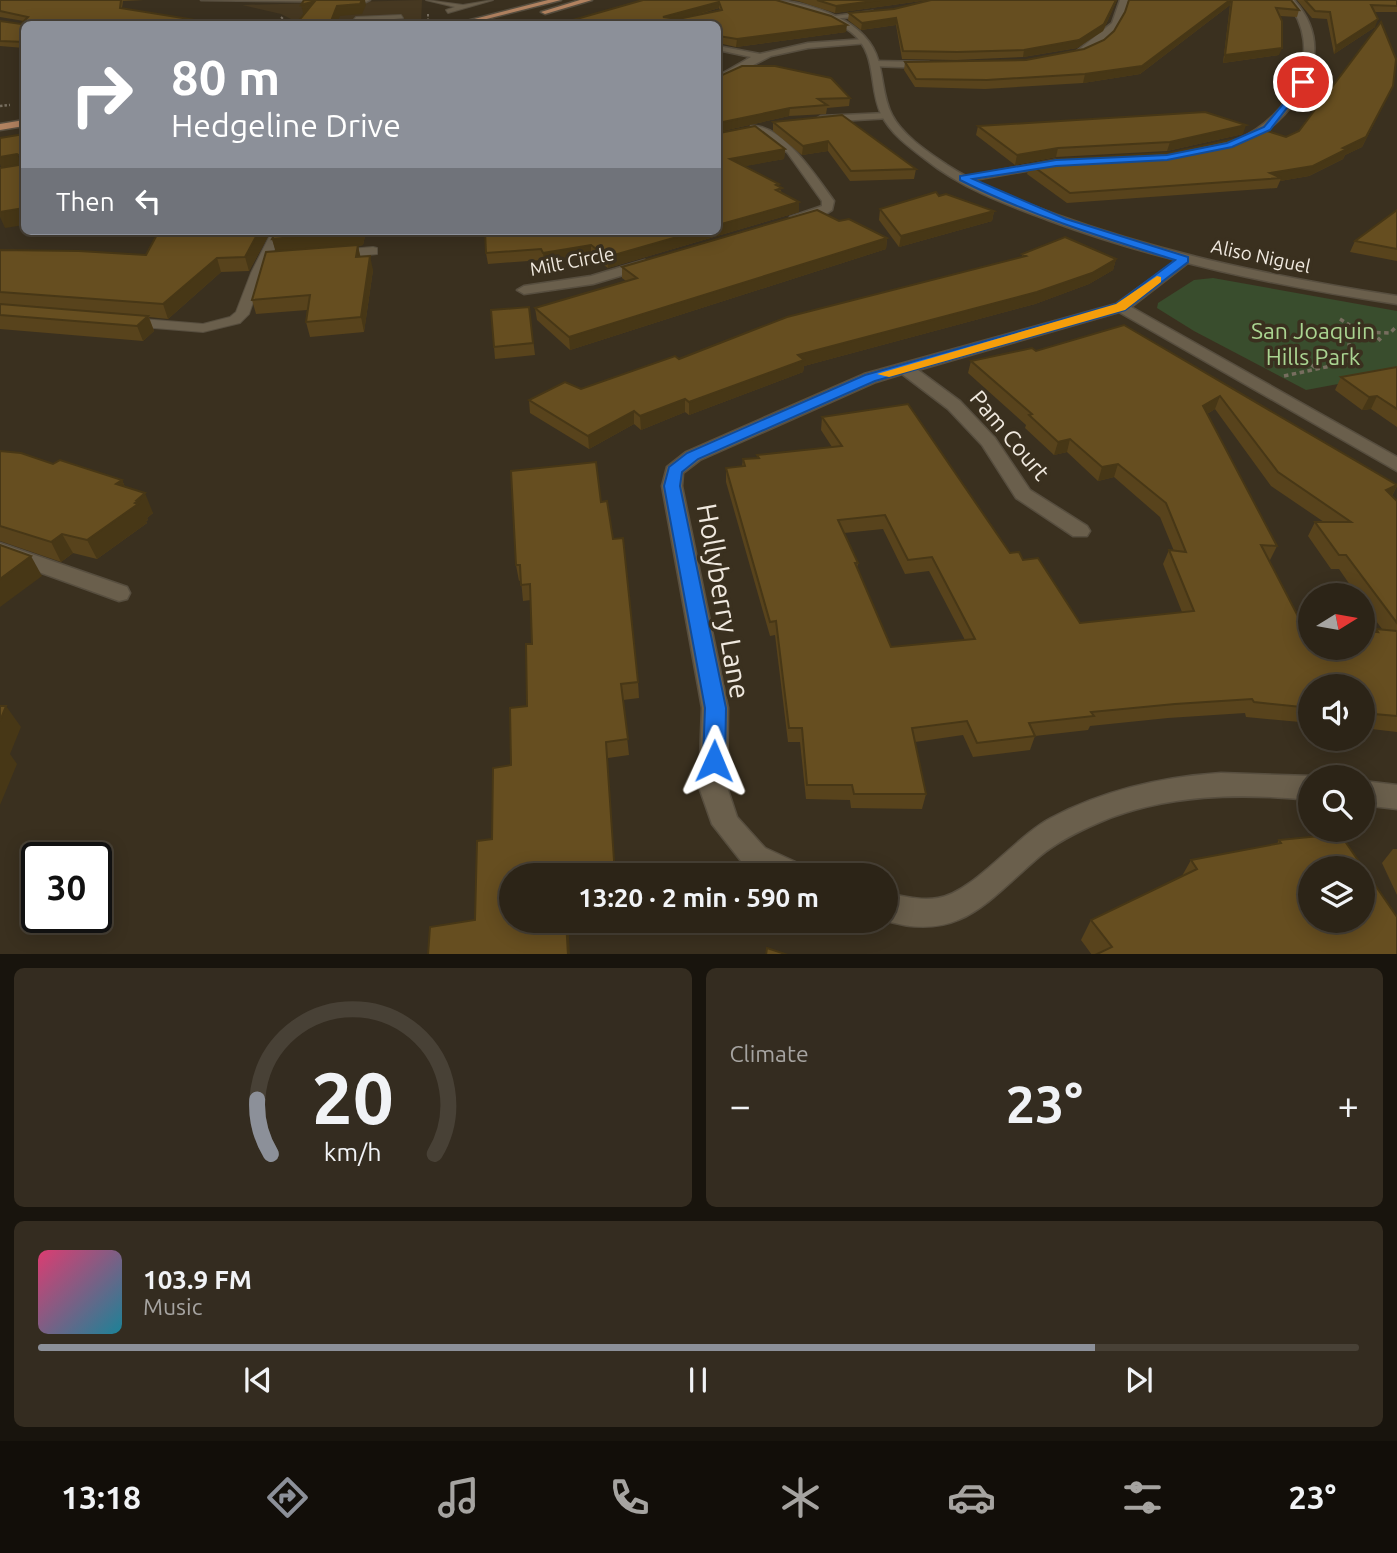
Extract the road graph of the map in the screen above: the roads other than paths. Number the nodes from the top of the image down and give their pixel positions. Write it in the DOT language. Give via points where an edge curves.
graph roads {
  1 [pos="205,0"];
  2 [pos="366,0"];
  3 [pos="429,0"];
  4 [pos="490,0"];
  5 [pos="556,0"];
  6 [pos="588,0"];
  7 [pos="777,0"];
  8 [pos="800,0"];
  9 [pos="1124,0"];
  10 [pos="1290,0"];
  11 [pos="404,5"];
  12 [pos="464,7"];
  13 [pos="448,10"];
  14 [pos="881,12"];
  15 [pos="831,17"];
  16 [pos="355,21"];
  17 [pos="385,21"];
  18 [pos="400,21"];
  19 [pos="471,21"];
  20 [pos="508,21"];
  21 [pos="865,41"];
  22 [pos="721,49"];
  23 [pos="1070,55"];
  24 [pos="764,57"];
  25 [pos="874,64"];
  26 [pos="941,65"];
  27 [pos="721,77"];
  28 [pos="21,114"];
  29 [pos="887,116"];
  30 [pos="0,117"];
  31 [pos="814,120"];
  32 [pos="21,124"];
  33 [pos="779,124"];
  34 [pos="0,127"];
  35 [pos="755,128"];
  36 [pos="743,131"];
  37 [pos="1223,147"];
  38 [pos="1070,163"];
  39 [pos="963,178"];
  40 [pos="779,225"];
  41 [pos="277,235"];
  42 [pos="373,251"];
  43 [pos="318,256"];
  44 [pos="1184,259"];
  45 [pos="660,260"];
  46 [pos="524,290"];
  47 [pos="1397,300"];
  48 [pos="1121,307"];
  49 [pos="121,321"];
  50 [pos="905,368"];
  51 [pos="1397,465"];
  52 [pos="1080,531"];
  53 [pos="0,550"];
  54 [pos="119,593"];
  55 [pos="1298,788"];
  56 [pos="1375,794"];
  57 [pos="1397,797"];
  58 [pos="767,863"];
  59 [pos="898,909"];
  1 -- 2 [label="street"];
  3 -- 12 [label="lane"];
  4 -- 12 [label="lane"];
  5 -- 19 [label="main road"];
  6 -- 20 [label="main road"];
  7 -- 15 [label="street"];
  8 -- 15 [label="street" via="830,11"];
  9 -- 23 [label="street" via="1122,12 1100,43"];
  10 -- 37 [label="street" via="1306,19 1308,72 1267,129"];
  11 -- 18 [label="lane"];
  12 -- 13 [label="lane"];
  14 -- 15 [label="street"];
  15 -- 21 [label="street"];
  16 -- 17 [label="lane"];
  21 -- 24 [label="street" via="805,45"];
  21 -- 25 [label="street"];
  22 -- 24 [label="street"];
  24 -- 27 [label="street"];
  25 -- 26 [label="street"];
  25 -- 29 [label="street"];
  28 -- 30 [label="main road"];
  29 -- 31 [label="street"];
  29 -- 39 [label="street, Aliso Niguel" via="915,145"];
  32 -- 34 [label="main road"];
  33 -- 35 [label="street"];
  35 -- 36 [label="street"];
  35 -- 40 [label="street" via="791,150 828,201 828,207 819,213"];
  38 -- 39 [label="street"];
  39 -- 44 [label="street, Aliso Niguel" via="1063,222"];
  41 -- 49 [label="lane" via="271,260 235,320 203,328"];
  42 -- 43 [label="lane"];
  44 -- 47 [label="street, Aliso Niguel"];
  44 -- 48 [label="street"];
  45 -- 46 [label="street, Milt Circle" via="593,280"];
  48 -- 50 [label="street"];
  48 -- 51 [label="street"];
  50 -- 52 [label="street, Pam Court" via="954,405 989,442 1023,494"];
  50 -- 58 [label="street, Hollyberry Lane" via="870,378 693,456 674,471 672,486 715,708 713,787 726,824 755,857"];
  53 -- 54 [label="street"];
  55 -- 59 [label="street" via="1210,785 1132,799 1052,831 967,904 932,915"];
  56 -- 57 [label="street"];
}
